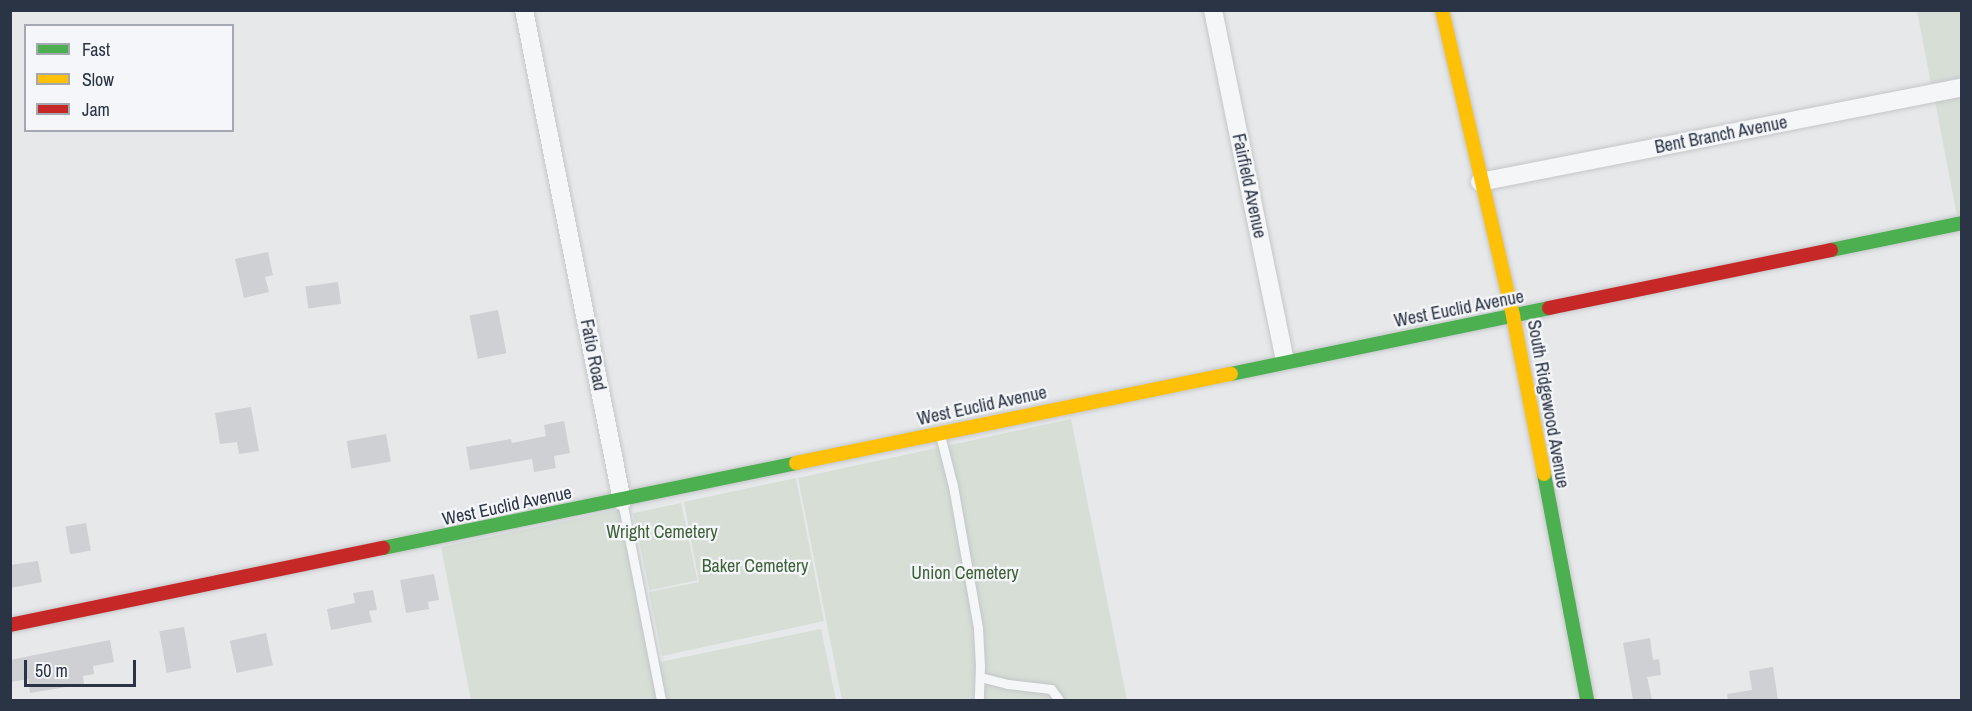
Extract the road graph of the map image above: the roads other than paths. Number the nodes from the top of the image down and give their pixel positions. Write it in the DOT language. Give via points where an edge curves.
graph roads {
  1 [pos="524,10"];
  2 [pos="1213,10"];
  3 [pos="1442,10"];
  4 [pos="1962,87"];
  5 [pos="1480,182"];
  6 [pos="1962,223"];
  7 [pos="1513,316"];
  8 [pos="1285,361"];
  9 [pos="940,433"];
  10 [pos="622,501"];
  11 [pos="10,625"];
  12 [pos="980,677"];
  13 [pos="661,700"];
  14 [pos="979,700"];
  15 [pos="1059,700"];
  16 [pos="1587,700"];
  1 -- 10 [label="street, Fatio Road"];
  2 -- 8 [label="street, Fairfield Avenue"];
  3 -- 5 [label="street, South Ridgewood Avenue"];
  4 -- 5 [label="street, Bent Branch Avenue"];
  5 -- 7 [label="street, South Ridgewood Avenue"];
  6 -- 7 [label="street, West Euclid Avenue"];
  7 -- 8 [label="street, West Euclid Avenue"];
  7 -- 16 [label="street, South Ridgewood Avenue"];
  8 -- 9 [label="street, West Euclid Avenue"];
  9 -- 10 [label="street, West Euclid Avenue"];
  9 -- 12 [label="lane" via="978,628"];
  10 -- 11 [label="street, West Euclid Avenue"];
  10 -- 13 [label="lane, Fatio Road"];
  12 -- 14 [label="lane"];
  12 -- 15 [label="lane" via="1051,688"];
}
